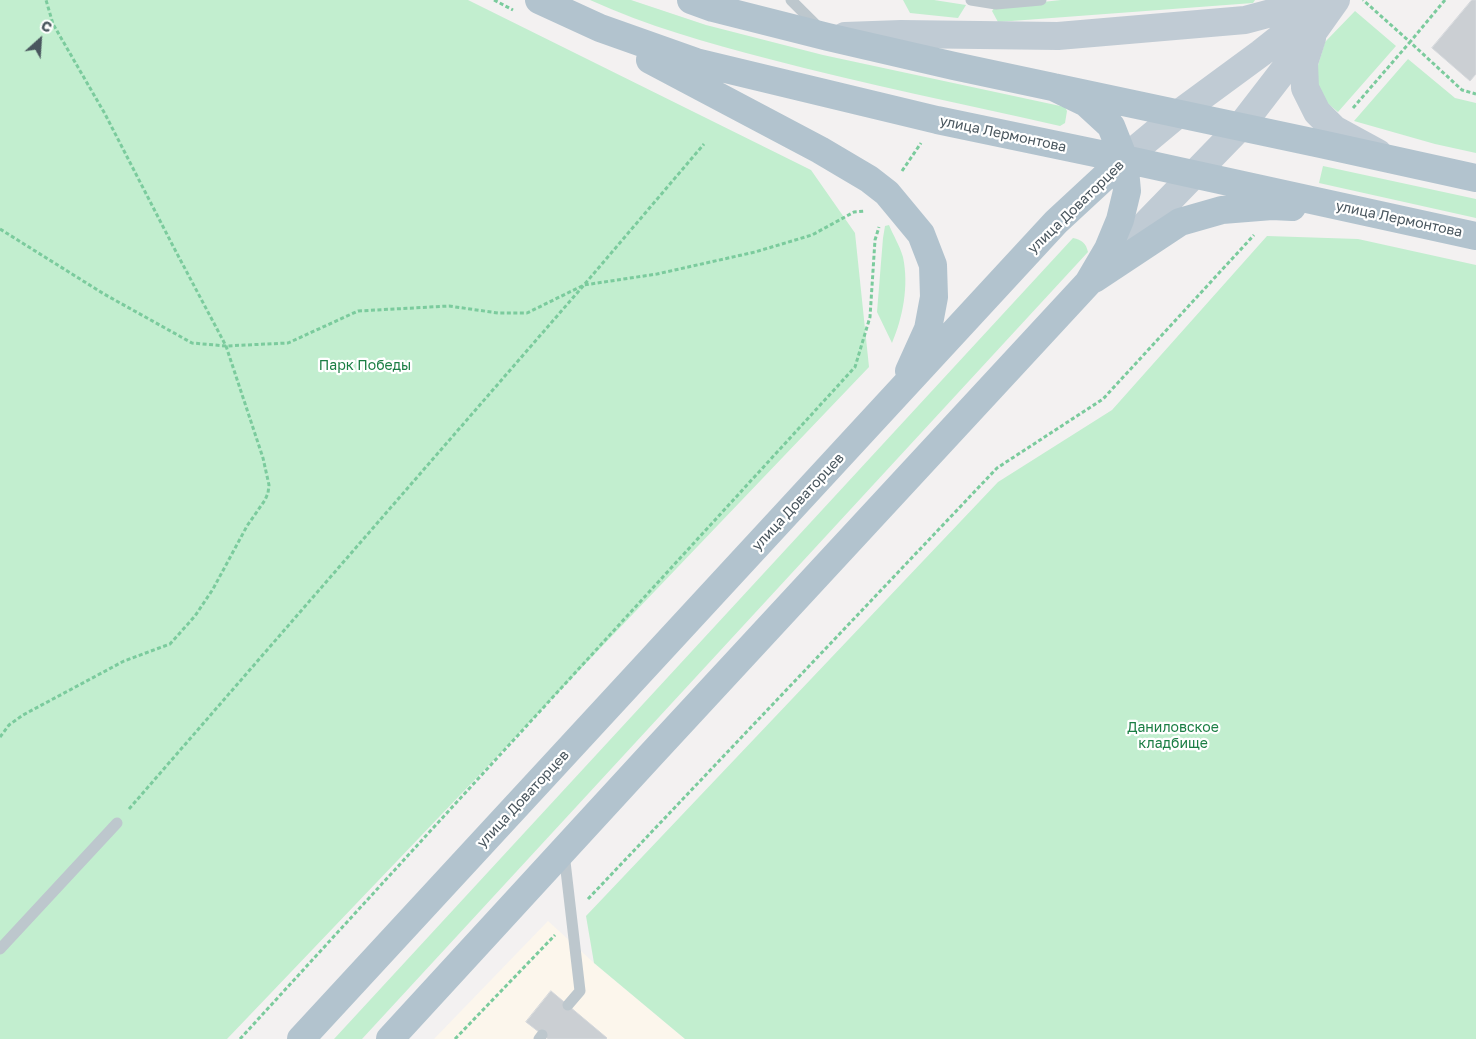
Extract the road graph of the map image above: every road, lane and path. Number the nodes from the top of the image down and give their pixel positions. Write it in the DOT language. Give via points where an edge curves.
graph roads {
  1 [pos="46,0"];
  2 [pos="537,0"];
  3 [pos="691,0"];
  4 [pos="791,0"];
  5 [pos="970,0"];
  6 [pos="1041,0"];
  7 [pos="1314,0"];
  8 [pos="1328,0"];
  9 [pos="1336,0"];
  10 [pos="1362,0"];
  11 [pos="1445,0"];
  12 [pos="1266,27"];
  13 [pos="1314,31"];
  14 [pos="828,37"];
  15 [pos="1410,42"];
  16 [pos="1053,87"];
  17 [pos="1476,94"];
  18 [pos="1178,114"];
  19 [pos="937,120"];
  20 [pos="1240,127"];
  21 [pos="1334,129"];
  22 [pos="704,144"];
  23 [pos="1124,159"];
  24 [pos="1390,160"];
  25 [pos="1194,175"];
  26 [pos="1476,178"];
  27 [pos="885,202"];
  28 [pos="1272,206"];
  29 [pos="1362,212"];
  30 [pos="0,229"];
  31 [pos="1476,236"];
  32 [pos="1088,283"];
  33 [pos="584,285"];
  34 [pos="226,346"];
  35 [pos="885,408"];
  36 [pos="0,737"];
  37 [pos="117,822"];
  38 [pos="564,851"];
  39 [pos="572,917"];
  40 [pos="0,949"];
  41 [pos="568,1005"];
  42 [pos="240,1039"];
  43 [pos="301,1039"];
  44 [pos="390,1039"];
  45 [pos="455,1039"];
  1 -- 34 [label="path" via="53,24 105,114"];
  2 -- 19 [label="main road, улица Лермонтова" via="600,28 696,62"];
  2 -- 27 [label="main road" via="820,150 868,179"];
  3 -- 14 [label="main road"];
  4 -- 14 [label="lane"];
  5 -- 6 [label="lane" via="996,4"];
  7 -- 12 [label="main road"];
  8 -- 12 [label="main road, улица Доваторцев"];
  9 -- 13 [label="main road"];
  10 -- 15 [label="path"];
  11 -- 15 [label="path"];
  12 -- 14 [label="main road" via="1245,20 1058,36 901,34"];
  12 -- 18 [label="main road, улица Доваторцев"];
  13 -- 20 [label="main road"];
  13 -- 21 [label="main road" via="1304,64 1305,88 1317,112"];
  14 -- 16 [label="main road"];
  15 -- 17 [label="path" via="1462,90"];
  15 -- 21 [label="path"];
  16 -- 18 [label="main road"];
  16 -- 23 [label="main road" via="1086,103 1110,126"];
  18 -- 20 [label="main road"];
  18 -- 23 [label="main road, улица Доваторцев"];
  19 -- 23 [label="main road, улица Лермонтова"];
  19 -- 27 [label="path"];
  20 -- 24 [label="main road"];
  20 -- 25 [label="main road"];
  21 -- 24 [label="main road"];
  22 -- 33 [label="path"];
  23 -- 25 [label="main road, улица Лермонтова"];
  23 -- 32 [label="main road" via="1127,191 1120,220"];
  23 -- 35 [label="main road, улица Доваторцев" via="1056,222"];
  24 -- 26 [label="main road"];
  25 -- 29 [label="main road, улица Лермонтова"];
  25 -- 32 [label="main road"];
  27 -- 33 [label="path" via="876,210 854,212 812,235 755,252 658,274"];
  27 -- 35 [label="main road" via="921,234 932,265 934,297 928,329 911,368"];
  27 -- 42 [label="path" via="875,240 870,317 855,367"];
  28 -- 29 [label="main road"];
  28 -- 32 [label="main road" via="1222,210 1180,222"];
  28 -- 39 [label="path" via="1253,236 1103,399 997,468"];
  29 -- 31 [label="main road, улица Лермонтова"];
  30 -- 34 [label="path" via="104,294 192,343"];
  32 -- 38 [label="main road"];
  33 -- 34 [label="path" via="527,313 498,313 449,306 358,311 288,343"];
  33 -- 37 [label="path"];
  34 -- 36 [label="path" via="264,458 268,485 266,500 195,616 170,644 124,661 23,715"];
  35 -- 43 [label="main road, улица Доваторцев"];
  37 -- 40 [label="lane"];
  38 -- 39 [label="lane"];
  38 -- 44 [label="main road"];
  39 -- 41 [label="lane" via="580,991"];
  39 -- 45 [label="path"];
}
